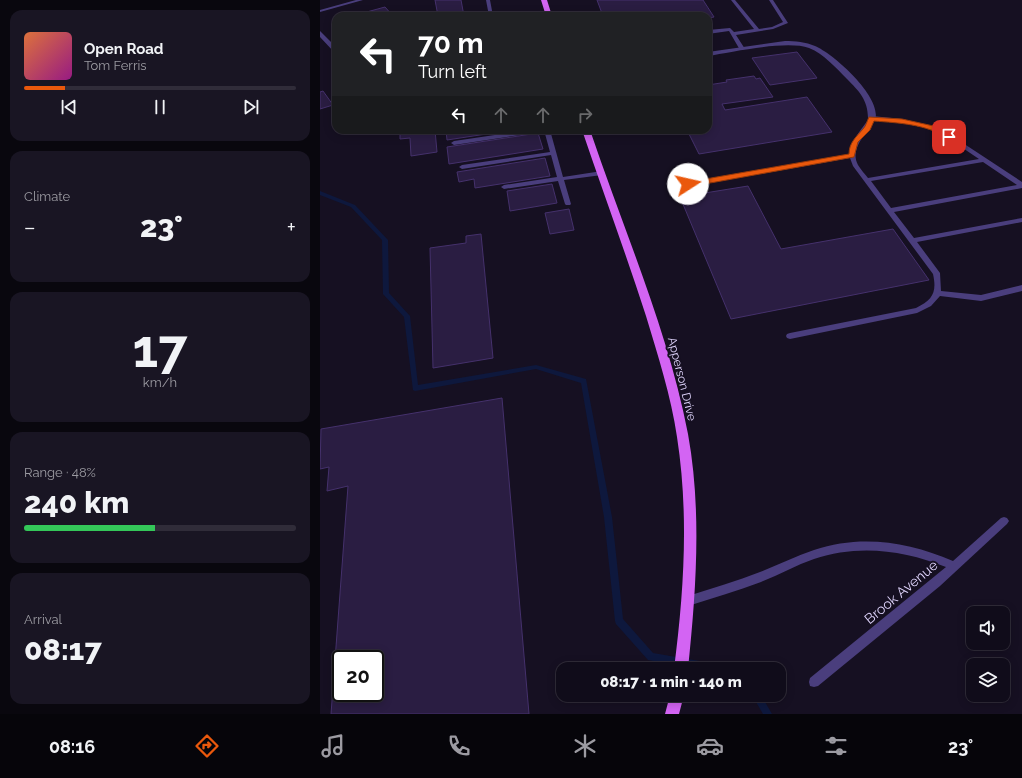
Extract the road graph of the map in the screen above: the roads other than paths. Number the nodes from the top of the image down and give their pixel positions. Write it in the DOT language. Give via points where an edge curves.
graph roads {
  1 [pos="361,0"];
  2 [pos="488,0"];
  3 [pos="544,0"];
  4 [pos="733,0"];
  5 [pos="771,0"];
  6 [pos="320,11"];
  7 [pos="490,12"];
  8 [pos="548,12"];
  9 [pos="757,30"];
  10 [pos="712,31"];
  11 [pos="733,34"];
  12 [pos="321,35"];
  13 [pos="332,45"];
  14 [pos="742,49"];
  15 [pos="712,53"];
  16 [pos="872,118"];
  17 [pos="514,134"];
  18 [pos="548,134"];
  19 [pos="587,134"];
  20 [pos="454,143"];
  21 [pos="553,153"];
  22 [pos="852,156"];
  23 [pos="985,160"];
  24 [pos="462,167"];
  25 [pos="602,173"];
  26 [pos="560,179"];
  27 [pos="867,180"];
  28 [pos="1022,186"];
  29 [pos="504,187"];
  30 [pos="673,187"];
  31 [pos="568,204"];
  32 [pos="889,211"];
  33 [pos="1022,220"];
  34 [pos="911,241"];
  35 [pos="1022,288"];
  36 [pos="938,293"];
  37 [pos="790,336"];
  38 [pos="1004,521"];
  39 [pos="955,566"];
  40 [pos="688,601"];
  41 [pos="682,662"];
  42 [pos="814,682"];
  43 [pos="675,702"];
  44 [pos="672,714"];
  1 -- 6 [label="lane"];
  2 -- 7 [label="lane"];
  3 -- 8 [label="main road"];
  4 -- 9 [label="lane"];
  5 -- 9 [label="lane" via="786,23"];
  9 -- 11 [label="lane"];
  10 -- 11 [label="lane" via="730,29"];
  11 -- 14 [label="lane"];
  12 -- 13 [label="street"];
  14 -- 15 [label="street"];
  14 -- 16 [label="street" via="795,43 818,50 864,92 869,99"];
  16 -- 22 [label="lane" via="868,128 855,142"];
  16 -- 23 [label="lane" via="938,129"];
  17 -- 20 [label="lane"];
  18 -- 21 [label="lane"];
  19 -- 25 [label="main road, Apperson Drive"];
  21 -- 24 [label="lane"];
  21 -- 26 [label="lane"];
  22 -- 27 [label="lane" via="855,165"];
  22 -- 30 [label="lane"];
  23 -- 27 [label="lane"];
  23 -- 28 [label="lane"];
  25 -- 26 [label="lane"];
  25 -- 40 [label="main road, Apperson Drive" via="650,316 676,404 686,474 690,536"];
  26 -- 29 [label="lane"];
  26 -- 31 [label="lane"];
  27 -- 32 [label="lane"];
  28 -- 32 [label="lane"];
  32 -- 34 [label="lane"];
  33 -- 34 [label="lane"];
  34 -- 36 [label="lane" via="936,273"];
  35 -- 36 [label="lane" via="981,298"];
  36 -- 37 [label="lane" via="924,308"];
  38 -- 39 [label="lane, Brook Avenue"];
  39 -- 40 [label="lane" via="912,551 881,545 850,546 821,552 760,577"];
  39 -- 42 [label="lane, Brook Avenue"];
  40 -- 41 [label="main road, Apperson Drive"];
  43 -- 44 [label="main road"];
}
